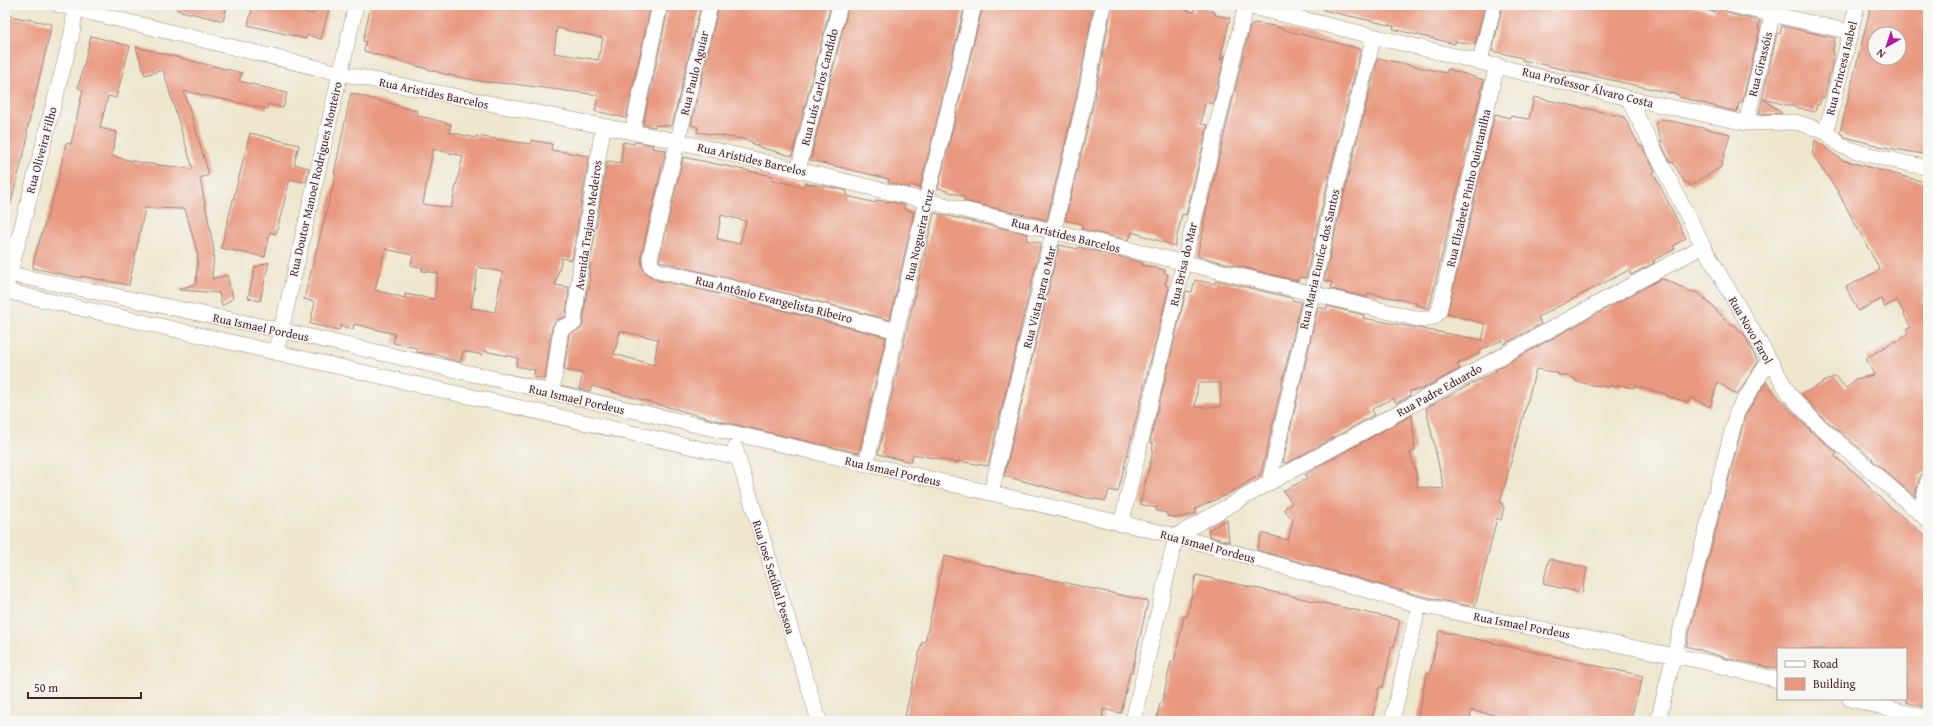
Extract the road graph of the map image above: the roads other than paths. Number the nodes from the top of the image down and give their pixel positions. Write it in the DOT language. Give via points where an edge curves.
graph roads {
  1 [pos="59,5"];
  2 [pos="356,5"];
  3 [pos="660,5"];
  4 [pos="710,5"];
  5 [pos="840,5"];
  6 [pos="974,5"];
  7 [pos="1103,5"];
  8 [pos="1245,5"];
  9 [pos="1494,5"];
  10 [pos="1732,5"];
  11 [pos="1857,5"];
  12 [pos="76,6"];
  13 [pos="1774,10"];
  14 [pos="1851,32"];
  15 [pos="1374,36"];
  16 [pos="1480,61"];
  17 [pos="1497,65"];
  18 [pos="339,73"];
  19 [pos="1628,98"];
  20 [pos="1746,123"];
  21 [pos="603,128"];
  22 [pos="632,132"];
  23 [pos="1826,132"];
  24 [pos="677,142"];
  25 [pos="1928,168"];
  26 [pos="798,170"];
  27 [pos="926,201"];
  28 [pos="1054,232"];
  29 [pos="1703,246"];
  30 [pos="1183,263"];
  31 [pos="651,266"];
  32 [pos="7,274"];
  33 [pos="5,291"];
  34 [pos="1311,292"];
  35 [pos="1438,311"];
  36 [pos="280,330"];
  37 [pos="897,332"];
  38 [pos="276,353"];
  39 [pos="1769,361"];
  40 [pos="552,392"];
  41 [pos="730,433"];
  42 [pos="737,457"];
  43 [pos="866,465"];
  44 [pos="1928,481"];
  45 [pos="1269,483"];
  46 [pos="991,493"];
  47 [pos="1924,517"];
  48 [pos="1121,524"];
  49 [pos="1176,536"];
  50 [pos="1420,605"];
  51 [pos="1674,655"];
  52 [pos="1777,680"];
  53 [pos="1854,700"];
  54 [pos="1928,718"];
  55 [pos="818,721"];
  56 [pos="1133,721"];
  57 [pos="1392,721"];
  58 [pos="1658,721"];
  1 -- 12 [label="street, Rua Aristides Barcelos"];
  2 -- 18 [label="street, Rua Doutor Manoel Rodrigues Monteiro"];
  3 -- 22 [label="street"];
  4 -- 24 [label="street, Rua Paulo Aguiar"];
  5 -- 26 [label="street, Rua Luís Carlos Candido"];
  6 -- 27 [label="street, Rua Nogueira Cruz"];
  7 -- 28 [label="street, Rua Vista para o Mar" via="1085,99"];
  8 -- 15 [label="street, Rua Professor Álvaro Costa"];
  8 -- 30 [label="street, Rua Brisa do Mar"];
  9 -- 16 [label="street"];
  10 -- 13 [label="street"];
  11 -- 14 [label="street, Rua Princesa Isabel"];
  12 -- 18 [label="street, Rua Aristides Barcelos"];
  12 -- 32 [label="street, Rua Oliveira Filho" via="72,34"];
  13 -- 14 [label="street"];
  13 -- 20 [label="street, Rua Girassóis"];
  14 -- 23 [label="street, Rua Princesa Isabel"];
  15 -- 16 [label="street, Rua Professor Álvaro Costa"];
  15 -- 34 [label="street, Rua Maria Euníce dos Santos"];
  16 -- 17 [label="street, Rua Professor Álvaro Costa"];
  17 -- 19 [label="street, Rua Professor Álvaro Costa"];
  17 -- 35 [label="street, Rua Elizabete Pinho Quintanilha"];
  18 -- 21 [label="street, Rua Aristides Barcelos"];
  18 -- 36 [label="street, Rua Doutor Manoel Rodrigues Monteiro"];
  19 -- 20 [label="street, Rua Professor Álvaro Costa"];
  19 -- 29 [label="street, Rua Novo Farol"];
  20 -- 23 [label="street, Rua Professor Álvaro Costa" via="1796,122"];
  21 -- 22 [label="street, Rua Aristides Barcelos"];
  21 -- 40 [label="street, Avenida Trajano Medeiros" via="581,262 574,324 561,328"];
  22 -- 24 [label="street, Rua Aristides Barcelos"];
  23 -- 25 [label="street, Rua Professor Álvaro Costa" via="1842,146 1865,154"];
  24 -- 26 [label="street, Rua Aristides Barcelos"];
  24 -- 31 [label="street, Rua Paulo Aguiar" via="650,258"];
  26 -- 27 [label="street, Rua Aristides Barcelos"];
  27 -- 28 [label="street, Rua Aristides Barcelos"];
  27 -- 37 [label="street, Rua Nogueira Cruz"];
  28 -- 30 [label="street, Rua Aristides Barcelos"];
  28 -- 46 [label="street, Rua Vista para o Mar"];
  29 -- 39 [label="street, Rua Novo Farol"];
  29 -- 45 [label="street, Rua Padre Eduardo"];
  30 -- 34 [label="street, Rua Aristides Barcelos"];
  30 -- 48 [label="street, Rua Brisa do Mar"];
  31 -- 37 [label="street, Rua Antônio Evangelista Ribeiro" via="658,271 722,285"];
  32 -- 33 [label="street, Rua Oliveira Filho"];
  32 -- 36 [label="street, Rua Ismael Pordeus"];
  33 -- 38 [label="street, Rua Ismael Pordeus"];
  34 -- 35 [label="street, Rua Aristides Barcelos" via="1422,320 1434,317"];
  34 -- 45 [label="street, Rua Maria Euníce dos Santos"];
  36 -- 38 [label="street, Rua Doutor Manoel Rodrigues Monteiro"];
  36 -- 40 [label="street, Rua Ismael Pordeus"];
  37 -- 43 [label="street, Rua Nogueira Cruz"];
  38 -- 42 [label="street, Rua Ismael Pordeus"];
  39 -- 47 [label="street, Rua Novo Farol" via="1801,409"];
  39 -- 51 [label="street" via="1737,412"];
  40 -- 41 [label="street, Rua Ismael Pordeus"];
  41 -- 42 [label="street, Rua José Setúbal Pessoa"];
  41 -- 43 [label="street, Rua Ismael Pordeus"];
  42 -- 55 [label="street, Rua José Setúbal Pessoa"];
  43 -- 46 [label="street, Rua Ismael Pordeus"];
  44 -- 47 [label="street"];
  45 -- 49 [label="street, Rua Padre Eduardo"];
  46 -- 48 [label="street, Rua Ismael Pordeus"];
  48 -- 49 [label="street, Rua Ismael Pordeus"];
  49 -- 50 [label="street, Rua Ismael Pordeus"];
  49 -- 56 [label="street"];
  50 -- 51 [label="street, Rua Ismael Pordeus"];
  50 -- 57 [label="street"];
  51 -- 52 [label="street, Rua Ismael Pordeus"];
  51 -- 58 [label="street"];
  53 -- 54 [label="street"];
}
